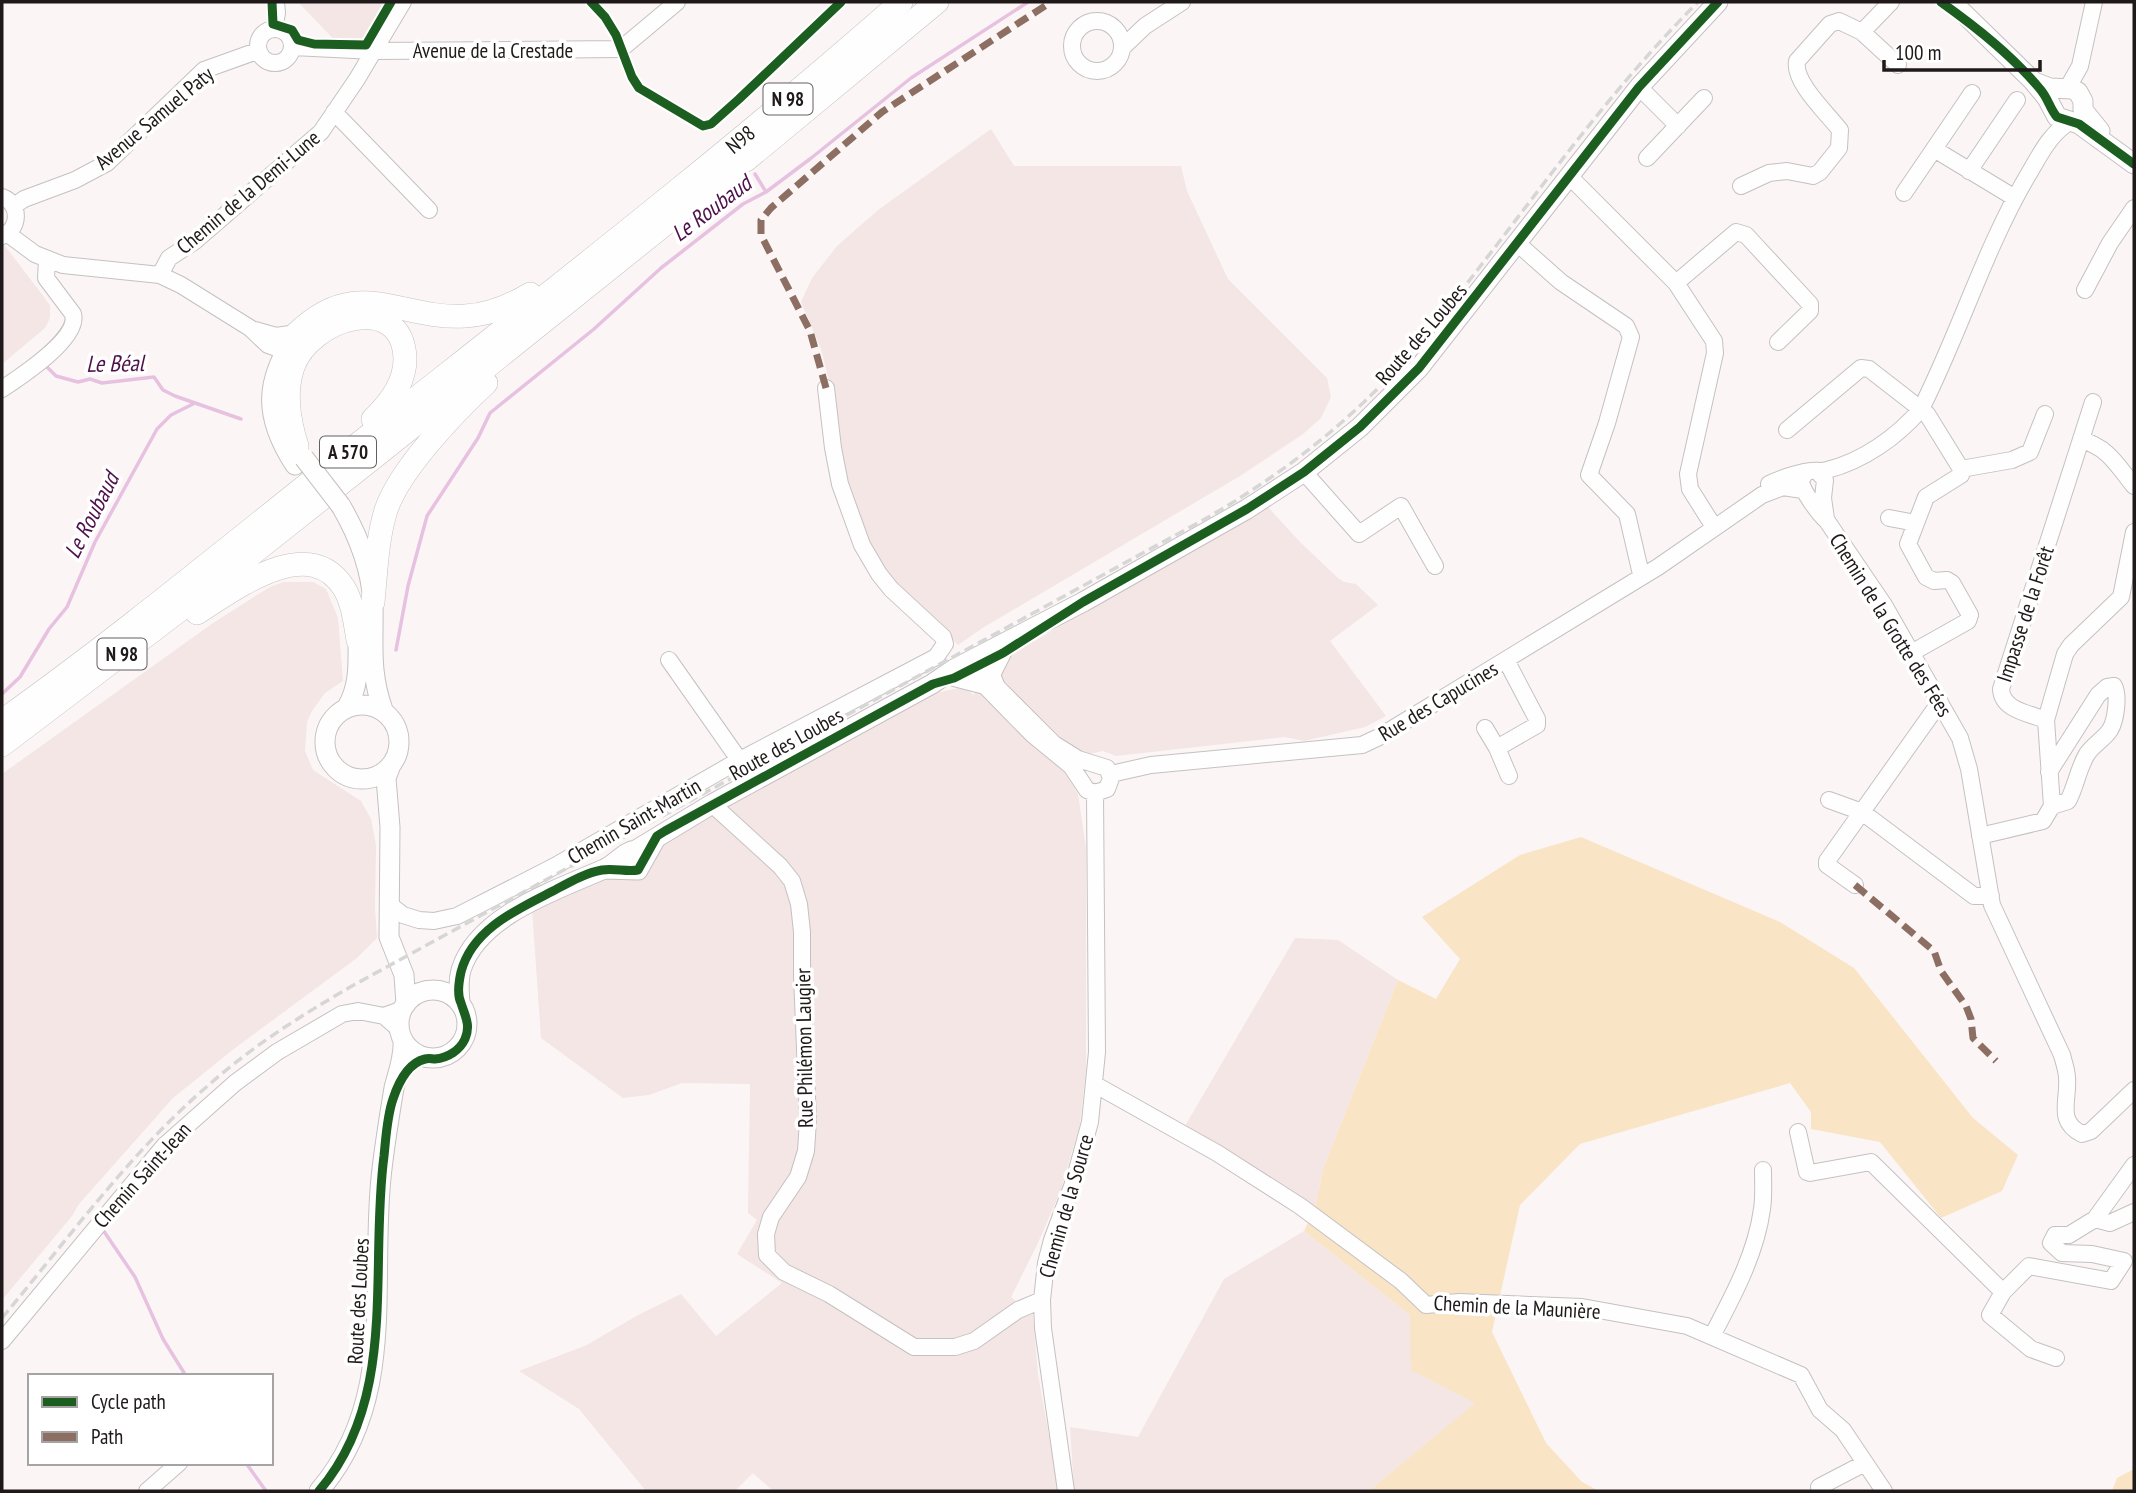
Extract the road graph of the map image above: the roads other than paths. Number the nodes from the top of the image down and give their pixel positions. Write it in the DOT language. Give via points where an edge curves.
graph roads {
  1 [pos="276,2"];
  2 [pos="403,2"];
  3 [pos="677,2"];
  4 [pos="901,2"];
  5 [pos="929,2"];
  6 [pos="937,2"];
  7 [pos="1182,2"];
  8 [pos="1891,2"];
  9 [pos="1941,2"];
  10 [pos="1952,2"];
  11 [pos="2094,2"];
  12 [pos="1717,4"];
  13 [pos="1110,25"];
  14 [pos="1974,25"];
  15 [pos="1145,26"];
  16 [pos="274,29"];
  17 [pos="1862,32"];
  18 [pos="293,47"];
  19 [pos="1122,48"];
  20 [pos="257,51"];
  21 [pos="373,51"];
  22 [pos="873,53"];
  23 [pos="1898,65"];
  24 [pos="1639,87"];
  25 [pos="1972,93"];
  26 [pos="1704,98"];
  27 [pos="2017,100"];
  28 [pos="2068,104"];
  29 [pos="334,112"];
  30 [pos="1678,126"];
  31 [pos="1934,149"];
  32 [pos="756,151"];
  33 [pos="2134,156"];
  34 [pos="1647,159"];
  35 [pos="2134,164"];
  36 [pos="1969,171"];
  37 [pos="1569,176"];
  38 [pos="1741,186"];
  39 [pos="1904,192"];
  40 [pos="672,193"];
  41 [pos="2015,198"];
  42 [pos="8,201"];
  43 [pos="2134,208"];
  44 [pos="429,210"];
  45 [pos="5,235"];
  46 [pos="1517,243"];
  47 [pos="47,260"];
  48 [pos="160,275"];
  49 [pos="1676,283"];
  50 [pos="2085,290"];
  51 [pos="329,326"];
  52 [pos="281,341"];
  53 [pos="1778,342"];
  54 [pos="826,388"];
  55 [pos="2,389"];
  56 [pos="2093,402"];
  57 [pos="1921,409"];
  58 [pos="2045,414"];
  59 [pos="1787,430"];
  60 [pos="2081,440"];
  61 [pos="299,456"];
  62 [pos="1961,469"];
  63 [pos="1304,472"];
  64 [pos="1814,484"];
  65 [pos="2134,486"];
  66 [pos="337,510"];
  67 [pos="1889,517"];
  68 [pos="1720,523"];
  69 [pos="1916,523"];
  70 [pos="2134,532"];
  71 [pos="1435,566"];
  72 [pos="1644,575"];
  73 [pos="373,602"];
  74 [pos="141,615"];
  75 [pos="358,640"];
  76 [pos="1913,653"];
  77 [pos="668,660"];
  78 [pos="1506,660"];
  79 [pos="981,667"];
  80 [pos="1940,702"];
  81 [pos="347,708"];
  82 [pos="383,710"];
  83 [pos="2046,719"];
  84 [pos="2,722"];
  85 [pos="31,724"];
  86 [pos="1485,728"];
  87 [pos="2,745"];
  88 [pos="1497,748"];
  89 [pos="740,761"];
  90 [pos="1096,764"];
  91 [pos="391,765"];
  92 [pos="2049,772"];
  93 [pos="1111,774"];
  94 [pos="1509,776"];
  95 [pos="353,778"];
  96 [pos="1088,788"];
  97 [pos="1829,800"];
  98 [pos="712,804"];
  99 [pos="2052,806"];
  100 [pos="1862,812"];
  101 [pos="390,827"];
  102 [pos="1980,836"];
  103 [pos="1855,885"];
  104 [pos="1991,896"];
  105 [pos="388,904"];
  106 [pos="461,970"];
  107 [pos="404,975"];
  108 [pos="433,990"];
  109 [pos="460,1003"];
  110 [pos="404,1006"];
  111 [pos="384,1016"];
  112 [pos="401,1035"];
  113 [pos="426,1058"];
  114 [pos="1094,1084"];
  115 [pos="2134,1090"];
  116 [pos="392,1101"];
  117 [pos="1798,1132"];
  118 [pos="2134,1165"];
  119 [pos="1763,1170"];
  120 [pos="2134,1212"];
  121 [pos="2095,1219"];
  122 [pos="2003,1292"];
  123 [pos="1042,1300"];
  124 [pos="1712,1336"];
  125 [pos="2,1341"];
  126 [pos="2056,1358"];
  127 [pos="1865,1463"];
  128 [pos="177,1465"];
  129 [pos="1819,1487"];
  130 [pos="146,1491"];
  131 [pos="319,1491"];
  132 [pos="1066,1491"];
  133 [pos="1884,1491"];
  1 -- 16 [label="street"];
  2 -- 21 [label="street, Chemin de la Demi-Lune"];
  3 -- 21 [label="street, Avenue de la Crestade" via="621,49"];
  4 -- 40 [label="highway, N98 / N 98"];
  5 -- 22 [label="highway"];
  6 -- 22 [label="highway"];
  7 -- 15 [label="street"];
  8 -- 17 [label="street"];
  9 -- 14 [label="main road"];
  10 -- 14 [label="main road"];
  11 -- 28 [label="street"];
  12 -- 24 [label="main road, Route des Loubes"];
  13 -- 15 [label="street"];
  13 -- 19 [label="street"];
  13 -- 19 [label="street" via="1082,26 1072,46 1076,60 1100,71 1118,60"];
  14 -- 28 [label="main road" via="2033,81"];
  15 -- 19 [label="street"];
  16 -- 18 [label="street" via="287,34"];
  16 -- 20 [label="street" via="259,37"];
  17 -- 23 [label="street"];
  17 -- 38 [label="street" via="1839,21 1830,24 1797,61 1798,78 1840,130 1839,148 1813,176 1769,173"];
  18 -- 20 [label="street" via="288,58 275,64"];
  18 -- 21 [label="street, Avenue de la Crestade"];
  20 -- 42 [label="street, Avenue Samuel Paty" via="204,70 107,163 75,180"];
  21 -- 29 [label="street, Chemin de la Demi-Lune"];
  22 -- 32 [label="highway, N 98"];
  24 -- 30 [label="street"];
  24 -- 37 [label="main road, Route des Loubes"];
  25 -- 31 [label="street"];
  26 -- 30 [label="street"];
  27 -- 36 [label="street"];
  28 -- 33 [label="main road"];
  28 -- 35 [label="main road" via="2079,124"];
  28 -- 41 [label="street" via="2059,129"];
  29 -- 44 [label="street"];
  29 -- 48 [label="street, Chemin de la Demi-Lune" via="321,132 195,241 169,258"];
  30 -- 34 [label="street"];
  31 -- 36 [label="street"];
  31 -- 39 [label="street"];
  32 -- 73 [label="highway" via="514,357 426,448 386,509"];
  32 -- 85 [label="highway, N 98"];
  36 -- 41 [label="street"];
  37 -- 46 [label="main road, Route des Loubes"];
  37 -- 49 [label="street"];
  40 -- 52 [label="highway" via="534,292 494,312 463,316 353,303 320,314"];
  40 -- 74 [label="highway, A 570"];
  41 -- 57 [label="street"];
  42 -- 45 [label="street" via="16,213 15,225"];
  43 -- 50 [label="street"];
  45 -- 47 [label="street"];
  46 -- 63 [label="main road, Route des Loubes" via="1419,368 1360,428"];
  46 -- 72 [label="street" via="1561,282 1626,326 1631,337 1588,475 1627,514"];
  47 -- 48 [label="street"];
  47 -- 55 [label="street" via="44,273 73,314 72,331"];
  48 -- 52 [label="street"];
  49 -- 53 [label="street" via="1736,232 1746,235 1810,303 1810,311"];
  49 -- 68 [label="street" via="1714,341 1688,474 1690,489"];
  51 -- 52 [label="highway" via="314,331 294,349"];
  51 -- 61 [label="highway" via="293,367 290,426"];
  51 -- 74 [label="highway" via="366,318 394,329 402,340 405,363 395,394 326,461"];
  52 -- 61 [label="main road" via="287,357 282,412"];
  52 -- 61 [label="main road" via="271,397 274,425"];
  54 -- 89 [label="street, Chemin Saint-Martin" via="840,484 862,545 879,575 945,644 936,657"];
  56 -- 60 [label="street, Impasse de la Forêt"];
  57 -- 59 [label="street" via="1869,369 1861,368"];
  57 -- 62 [label="street"];
  57 -- 64 [label="street" via="1888,441"];
  58 -- 62 [label="street" via="2030,452"];
  60 -- 65 [label="street" via="2105,450"];
  60 -- 83 [label="street, Impasse de la Forêt" via="2001,689 2006,705"];
  61 -- 66 [label="main road, bridge"];
  62 -- 69 [label="street" via="1961,475 1926,497"];
  63 -- 71 [label="street" via="1359,534 1401,506"];
  63 -- 79 [label="main road, Route des Loubes"];
  64 -- 68 [label="street, Rue des Capucines" via="1769,491"];
  64 -- 76 [label="street, Chemin de la Grotte des Fées" via="1827,521"];
  66 -- 73 [label="main road" via="364,550"];
  66 -- 75 [label="main road" via="359,571"];
  67 -- 69 [label="street"];
  68 -- 72 [label="street, Rue des Capucines"];
  69 -- 76 [label="street" via="1908,544 1926,577 1952,583 1970,615 1968,621"];
  70 -- 83 [label="street" via="2121,597 2065,654"];
  72 -- 78 [label="street, Rue des Capucines"];
  73 -- 82 [label="main road" via="372,661"];
  74 -- 84 [label="highway, A 570"];
  75 -- 81 [label="main road" via="358,675"];
  75 -- 85 [label="highway" via="344,588 328,572 303,565 280,568 243,584"];
  76 -- 80 [label="street, Chemin de la Grotte des Fées"];
  77 -- 89 [label="street"];
  78 -- 88 [label="street" via="1537,725"];
  78 -- 93 [label="street, Rue des Capucines" via="1362,745 1173,762"];
  79 -- 90 [label="street" via="1054,744"];
  79 -- 96 [label="street" via="1032,734 1071,766"];
  79 -- 98 [label="main road, Route des Loubes" via="933,684"];
  80 -- 100 [label="street"];
  80 -- 102 [label="street, Chemin de la Grotte des Fées" via="1960,738"];
  81 -- 82 [label="main road" via="364,704"];
  81 -- 95 [label="main road" via="332,719 326,748 335,768"];
  82 -- 91 [label="main road" via="399,736"];
  83 -- 92 [label="street"];
  85 -- 87 [label="highway"];
  86 -- 88 [label="street"];
  88 -- 94 [label="street"];
  89 -- 105 [label="street, Chemin Saint-Martin" via="457,916 419,920"];
  90 -- 93 [label="street"];
  90 -- 96 [label="street" via="1084,769"];
  91 -- 95 [label="main road" via="374,777"];
  91 -- 101 [label="main road" via="386,778"];
  92 -- 99 [label="street"];
  92 -- 99 [label="street" via="2098,695 2114,686 2111,729 2087,754 2068,801"];
  93 -- 96 [label="street" via="1107,789"];
  95 -- 101 [label="main road" via="373,798"];
  96 -- 114 [label="street, Chemin de la Source" via="1097,1052"];
  97 -- 100 [label="street"];
  98 -- 106 [label="main road, Route des Loubes" via="657,836 633,859 569,883 495,924 477,941"];
  98 -- 123 [label="street, Rue Philémon Laugier" via="792,881 801,922 806,1151 798,1177 771,1217 766,1234 768,1255 784,1272 915,1347 955,1347 974,1341 1018,1310"];
  99 -- 102 [label="street" via="2043,821"];
  100 -- 103 [label="street" via="1826,861"];
  100 -- 104 [label="street" via="1973,896"];
  101 -- 105 [label="main road"];
  102 -- 104 [label="street, Chemin de la Grotte des Fées"];
  104 -- 115 [label="street, Chemin de la Grotte des Fées" via="2062,1055 2067,1077 2066,1117 2072,1129 2082,1134 2091,1131"];
  105 -- 107 [label="main road" via="389,937"];
  106 -- 108 [label="main road, Route des Loubes"];
  106 -- 109 [label="main road, Route des Loubes"];
  107 -- 108 [label="main road"];
  107 -- 110 [label="main road"];
  108 -- 109 [label="main road"];
  108 -- 110 [label="main road" via="417,994"];
  109 -- 113 [label="main road" via="467,1020 465,1038 444,1057"];
  110 -- 111 [label="street, Chemin Saint-Jean"];
  110 -- 112 [label="main road"];
  111 -- 112 [label="street"];
  111 -- 125 [label="street, Chemin Saint-Jean" via="358,1011 342,1014 277,1052 211,1102 164,1146"];
  112 -- 113 [label="main road" via="411,1051"];
  112 -- 116 [label="main road, Route des Loubes" via="402,1060"];
  113 -- 116 [label="main road, Route des Loubes" via="405,1075"];
  114 -- 123 [label="street, Chemin de la Source" via="1090,1122 1052,1240"];
  114 -- 124 [label="street, Chemin de la Maunière" via="1300,1206 1426,1305 1582,1307 1687,1326"];
  116 -- 131 [label="main road, Route des Loubes" via="381,1180 378,1324 368,1393 343,1458"];
  117 -- 122 [label="street" via="1807,1172 1871,1162"];
  118 -- 121 [label="street"];
  119 -- 124 [label="street" via="1762,1209 1754,1246"];
  120 -- 121 [label="street" via="2110,1223"];
  121 -- 122 [label="street" via="2069,1235 2054,1235 2051,1243 2062,1253 2124,1261 2111,1281 2029,1266"];
  122 -- 126 [label="street" via="1990,1315 2031,1349"];
  123 -- 132 [label="street, Chemin de la Source"];
  124 -- 127 [label="street, Chemin de la Maunière" via="1801,1376 1820,1410 1843,1430"];
  127 -- 129 [label="street"];
  127 -- 133 [label="street, Chemin de la Maunière"];
  128 -- 130 [label="street"];
}
